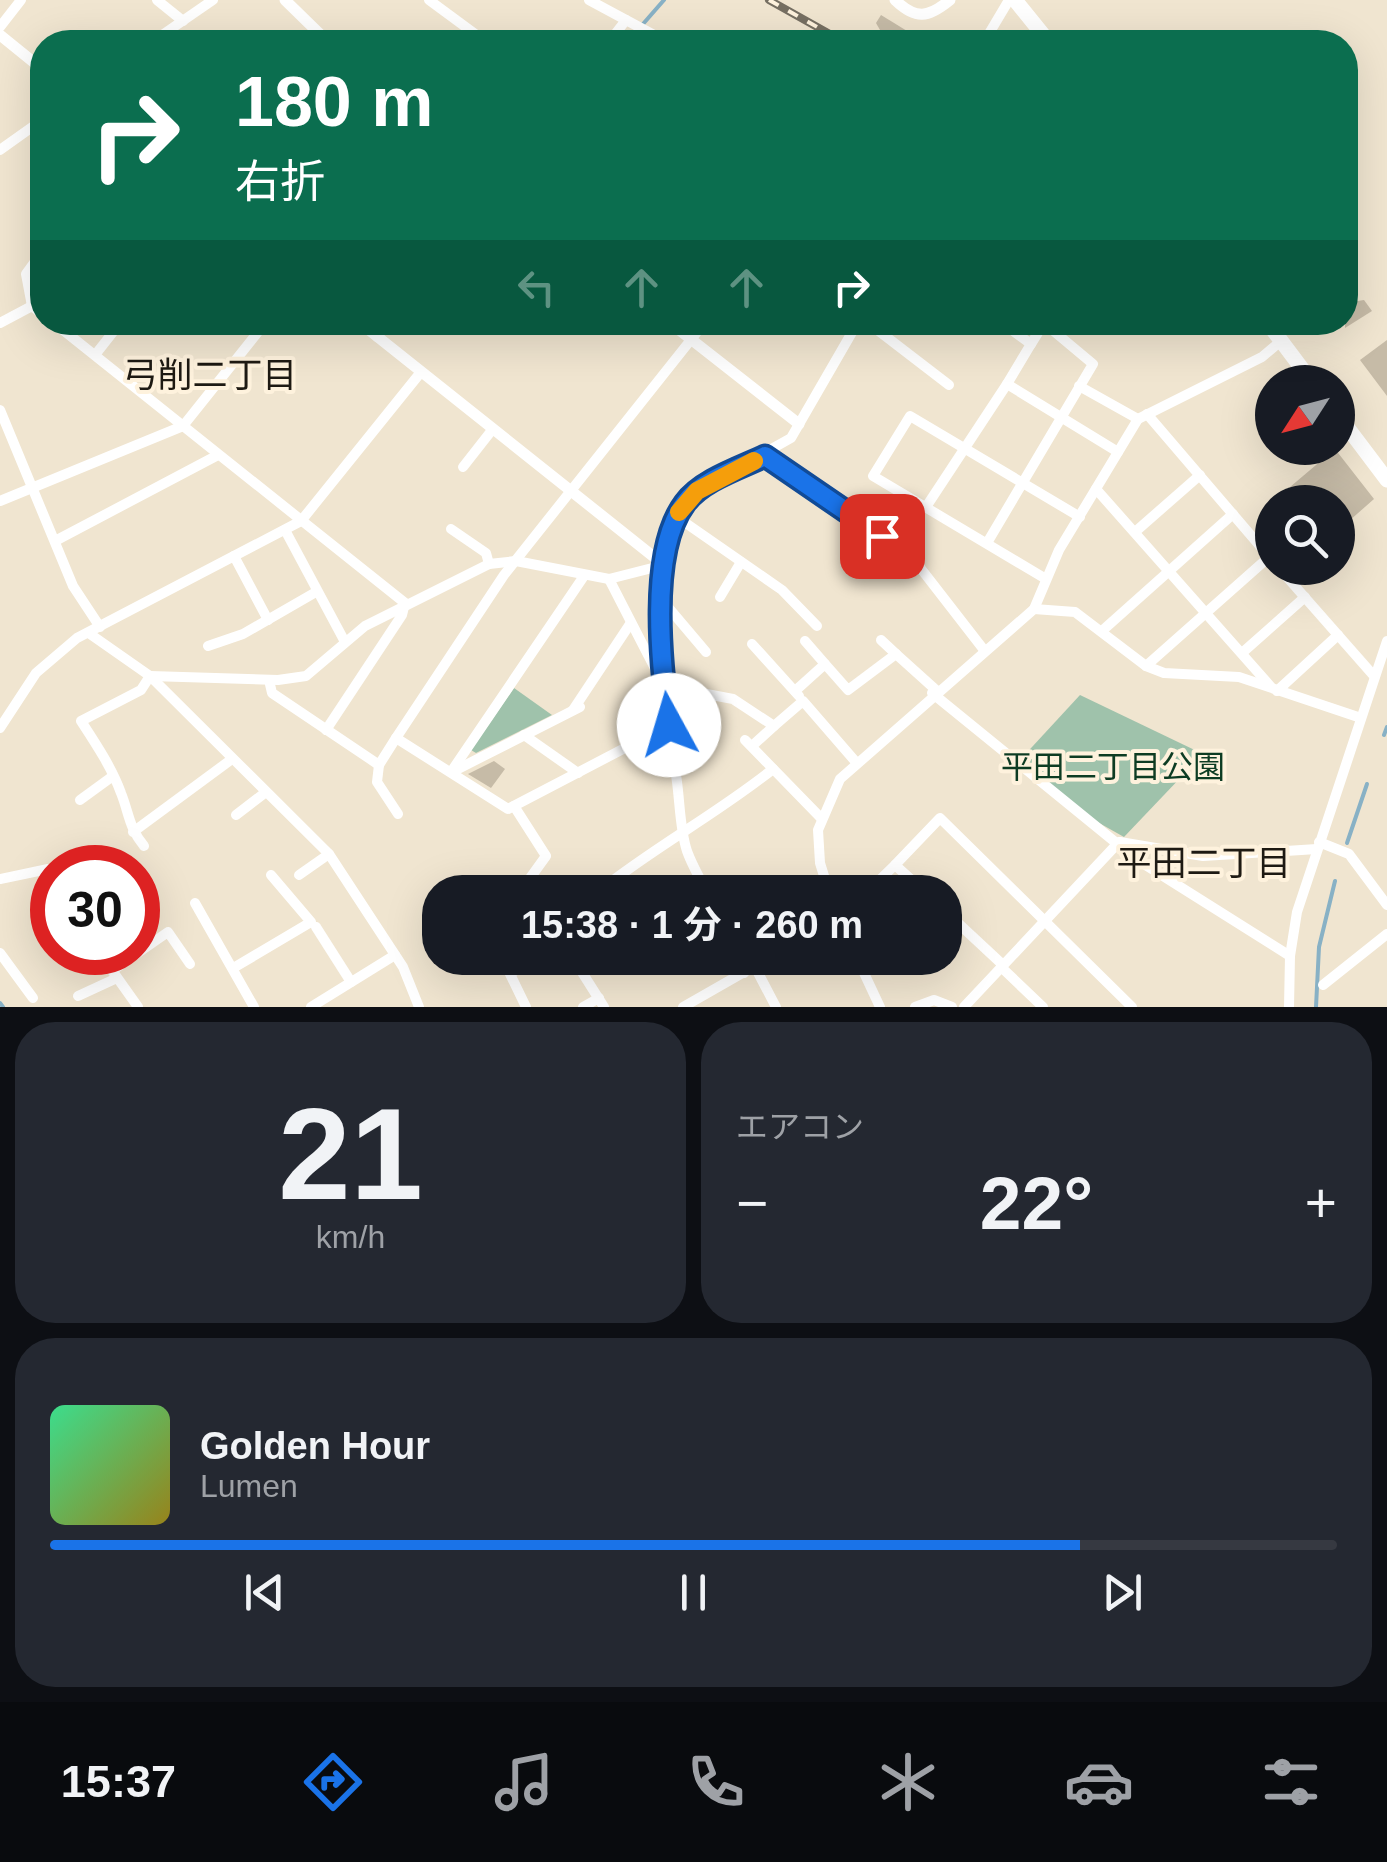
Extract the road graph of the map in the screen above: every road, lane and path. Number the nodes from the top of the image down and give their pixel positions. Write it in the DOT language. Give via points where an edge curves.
graph roads {
  1 [pos="21,0"];
  2 [pos="157,0"];
  3 [pos="213,0"];
  4 [pos="285,0"];
  5 [pos="429,0"];
  6 [pos="589,0"];
  7 [pos="896,0"];
  8 [pos="950,0"];
  9 [pos="1012,0"];
  10 [pos="626,20"];
  11 [pos="183,21"];
  12 [pos="0,27"];
  13 [pos="170,30"];
  14 [pos="316,30"];
  15 [pos="470,30"];
  16 [pos="618,30"];
  17 [pos="645,30"];
  18 [pos="992,30"];
  19 [pos="1038,30"];
  20 [pos="0,35"];
  21 [pos="30,59"];
  22 [pos="30,129"];
  23 [pos="0,150"];
  24 [pos="30,268"];
  25 [pos="30,295"];
  26 [pos="30,307"];
  27 [pos="0,323"];
  28 [pos="70,335"];
  29 [pos="111,335"];
  30 [pos="256,335"];
  31 [pos="375,335"];
  32 [pos="685,335"];
  33 [pos="695,335"];
  34 [pos="850,335"];
  35 [pos="884,335"];
  36 [pos="1019,335"];
  37 [pos="1037,335"];
  38 [pos="1058,335"];
  39 [pos="1277,335"];
  40 [pos="377,337"];
  41 [pos="691,340"];
  42 [pos="1281,341"];
  43 [pos="1032,344"];
  44 [pos="95,355"];
  45 [pos="1299,365"];
  46 [pos="421,372"];
  47 [pos="949,384"];
  48 [pos="1007,384"];
  49 [pos="1079,386"];
  50 [pos="0,410"];
  51 [pos="1142,417"];
  52 [pos="1060,418"];
  53 [pos="799,424"];
  54 [pos="183,426"];
  55 [pos="492,430"];
  56 [pos="1355,438"];
  57 [pos="968,449"];
  58 [pos="1118,452"];
  59 [pos="218,455"];
  60 [pos="765,456"];
  61 [pos="463,467"];
  62 [pos="1200,475"];
  63 [pos="1387,480"];
  64 [pos="1023,481"];
  65 [pos="32,488"];
  66 [pos="1096,489"];
  67 [pos="570,492"];
  68 [pos="0,501"];
  69 [pos="926,507"];
  70 [pos="1233,514"];
  71 [pos="1080,516"];
  72 [pos="677,517"];
  73 [pos="300,520"];
  74 [pos="450,529"];
  75 [pos="285,530"];
  76 [pos="1135,532"];
  77 [pos="1255,539"];
  78 [pos="55,541"];
  79 [pos="987,543"];
  80 [pos="234,556"];
  81 [pos="516,561"];
  82 [pos="741,562"];
  83 [pos="490,564"];
  84 [pos="664,565"];
  85 [pos="1170,572"];
  86 [pos="1255,572"];
  87 [pos="584,576"];
  88 [pos="609,578"];
  89 [pos="1046,579"];
  90 [pos="1294,585"];
  91 [pos="316,592"];
  92 [pos="720,597"];
  93 [pos="1305,597"];
  94 [pos="662,600"];
  95 [pos="405,603"];
  96 [pos="1034,609"];
  97 [pos="1206,613"];
  98 [pos="268,620"];
  99 [pos="630,624"];
  100 [pos="818,626"];
  101 [pos="95,630"];
  102 [pos="1103,630"];
  103 [pos="1338,635"];
  104 [pos="882,640"];
  105 [pos="805,641"];
  106 [pos="1387,641"];
  107 [pos="346,642"];
  108 [pos="752,644"];
  109 [pos="208,646"];
  110 [pos="984,650"];
  111 [pos="706,652"];
  112 [pos="1242,653"];
  113 [pos="896,654"];
  114 [pos="825,664"];
  115 [pos="1146,666"];
  116 [pos="150,676"];
  117 [pos="1374,676"];
  118 [pos="269,680"];
  119 [pos="664,686"];
  120 [pos="1275,690"];
  121 [pos="934,692"];
  122 [pos="798,696"];
  123 [pos="1361,718"];
  124 [pos="669,725"];
  125 [pos="774,726"];
  126 [pos="0,728"];
  127 [pos="326,730"];
  128 [pos="524,736"];
  129 [pos="396,738"];
  130 [pos="232,759"];
  131 [pos="855,761"];
  132 [pos="380,764"];
  133 [pos="774,769"];
  134 [pos="451,772"];
  135 [pos="578,772"];
  136 [pos="113,776"];
  137 [pos="266,792"];
  138 [pos="80,800"];
  139 [pos="514,806"];
  140 [pos="236,814"];
  141 [pos="398,814"];
  142 [pos="821,818"];
  143 [pos="684,830"];
  144 [pos="133,832"];
  145 [pos="1119,842"];
  146 [pos="143,845"];
  147 [pos="1318,846"];
  148 [pos="329,854"];
  149 [pos="895,864"];
  150 [pos="30,873"];
  151 [pos="270,875"];
  152 [pos="299,875"];
  153 [pos="532,875"];
  154 [pos="619,875"];
  155 [pos="697,875"];
  156 [pos="825,875"];
  157 [pos="884,875"];
  158 [pos="907,875"];
  159 [pos="0,879"];
  160 [pos="1383,892"];
  161 [pos="195,903"];
  162 [pos="1387,905"];
  163 [pos="1046,921"];
  164 [pos="316,927"];
  165 [pos="962,927"];
  166 [pos="1387,934"];
  167 [pos="160,938"];
  168 [pos="0,953"];
  169 [pos="394,955"];
  170 [pos="1290,956"];
  171 [pos="190,964"];
  172 [pos="1002,966"];
  173 [pos="235,967"];
  174 [pos="112,975"];
  175 [pos="115,975"];
  176 [pos="510,975"];
  177 [pos="585,975"];
  178 [pos="740,975"];
  179 [pos="760,975"];
  180 [pos="865,975"];
  181 [pos="351,982"];
  182 [pos="1323,985"];
  183 [pos="78,996"];
  184 [pos="34,998"];
  185 [pos="601,1003"];
  186 [pos="524,1004"];
  187 [pos="138,1007"];
  188 [pos="254,1007"];
  189 [pos="311,1007"];
  190 [pos="419,1007"];
  191 [pos="511,1007"];
  192 [pos="584,1007"];
  193 [pos="683,1007"];
  194 [pos="776,1007"];
  195 [pos="880,1007"];
  196 [pos="915,1007"];
  197 [pos="952,1007"];
  198 [pos="964,1007"];
  199 [pos="1043,1007"];
  200 [pos="1132,1007"];
  201 [pos="1289,1007"];
  1 -- 12 [label="street"];
  2 -- 11 [label="street"];
  3 -- 11 [label="street"];
  4 -- 14 [label="street"];
  5 -- 15 [label="street"];
  6 -- 10 [label="street"];
  7 -- 8 [label="street" via="923,17"];
  9 -- 18 [label="street"];
  9 -- 19 [label="main road"];
  10 -- 16 [label="street"];
  10 -- 17 [label="street"];
  11 -- 13 [label="street"];
  20 -- 21 [label="street"];
  22 -- 23 [label="street"];
  24 -- 25 [label="street"];
  26 -- 27 [label="street"];
  28 -- 44 [label="street"];
  29 -- 44 [label="street"];
  30 -- 54 [label="street"];
  31 -- 40 [label="street"];
  32 -- 41 [label="street"];
  33 -- 41 [label="street"];
  34 -- 53 [label="street"];
  35 -- 47 [label="street"];
  36 -- 43 [label="street"];
  37 -- 43 [label="street"];
  38 -- 49 [label="street" via="1092,364"];
  39 -- 42 [label="main road"];
  40 -- 46 [label="street"];
  41 -- 53 [label="street"];
  41 -- 67 [label="street"];
  42 -- 45 [label="main road"];
  42 -- 51 [label="street"];
  43 -- 48 [label="street"];
  44 -- 54 [label="street"];
  46 -- 55 [label="street"];
  46 -- 73 [label="street"];
  48 -- 52 [label="street"];
  48 -- 57 [label="street"];
  49 -- 51 [label="street"];
  49 -- 52 [label="street"];
  50 -- 65 [label="street"];
  51 -- 58 [label="street"];
  51 -- 62 [label="street"];
  52 -- 58 [label="street"];
  52 -- 64 [label="street"];
  53 -- 60 [label="street"];
  54 -- 59 [label="street"];
  54 -- 65 [label="street"];
  55 -- 61 [label="street"];
  55 -- 67 [label="street"];
  56 -- 63 [label="main road"];
  57 -- 64 [label="street"];
  57 -- 69 [label="street"];
  57 -- 69 [label="street" via="910,416 873,476"];
  58 -- 66 [label="street"];
  59 -- 73 [label="street"];
  59 -- 78 [label="street"];
  60 -- 72 [label="street" via="697,491"];
  60 -- 110 [label="street" via="908,552"];
  62 -- 70 [label="street"];
  62 -- 76 [label="street"];
  64 -- 71 [label="street"];
  64 -- 79 [label="street"];
  65 -- 68 [label="street"];
  65 -- 78 [label="street"];
  66 -- 71 [label="street"];
  66 -- 76 [label="street"];
  67 -- 81 [label="street"];
  67 -- 84 [label="street"];
  69 -- 79 [label="street"];
  70 -- 77 [label="street"];
  70 -- 85 [label="street"];
  71 -- 89 [label="street"];
  72 -- 82 [label="street"];
  72 -- 84 [label="street"];
  73 -- 75 [label="street"];
  73 -- 95 [label="street"];
  74 -- 83 [label="street"];
  75 -- 80 [label="street"];
  75 -- 91 [label="street"];
  76 -- 85 [label="street"];
  78 -- 101 [label="street"];
  79 -- 89 [label="street"];
  80 -- 98 [label="street"];
  80 -- 101 [label="street"];
  81 -- 83 [label="street"];
  81 -- 87 [label="street"];
  81 -- 129 [label="street"];
  82 -- 92 [label="street"];
  82 -- 100 [label="street"];
  83 -- 95 [label="street"];
  84 -- 88 [label="street"];
  84 -- 94 [label="street"];
  85 -- 97 [label="street"];
  85 -- 102 [label="street"];
  86 -- 97 [label="street"];
  87 -- 88 [label="street"];
  87 -- 134 [label="street"];
  88 -- 99 [label="street"];
  89 -- 96 [label="street"];
  90 -- 93 [label="street"];
  91 -- 98 [label="street"];
  91 -- 107 [label="street"];
  93 -- 103 [label="street"];
  93 -- 112 [label="street"];
  94 -- 111 [label="street"];
  94 -- 119 [label="street"];
  95 -- 107 [label="street"];
  95 -- 127 [label="street"];
  96 -- 102 [label="street" via="1075,612"];
  96 -- 110 [label="street"];
  97 -- 112 [label="street"];
  97 -- 115 [label="street"];
  98 -- 109 [label="street"];
  99 -- 119 [label="street"];
  99 -- 128 [label="street" via="576,708"];
  101 -- 116 [label="street"];
  101 -- 126 [label="street" via="47,661"];
  102 -- 115 [label="street"];
  103 -- 117 [label="street"];
  103 -- 120 [label="street"];
  104 -- 113 [label="street"];
  105 -- 114 [label="street"];
  106 -- 117 [label="street"];
  107 -- 118 [label="street" via="311,674"];
  108 -- 122 [label="street"];
  110 -- 121 [label="street"];
  112 -- 120 [label="street"];
  113 -- 114 [label="street" via="848,690"];
  113 -- 121 [label="street"];
  114 -- 122 [label="street"];
  115 -- 120 [label="street" via="1239,677"];
  116 -- 118 [label="street"];
  116 -- 130 [label="street"];
  116 -- 136 [label="street" via="141,690 81,721"];
  117 -- 123 [label="street"];
  118 -- 127 [label="street" via="272,693"];
  119 -- 124 [label="street"];
  119 -- 125 [label="street" via="733,699"];
  120 -- 123 [label="street"];
  121 -- 131 [label="street"];
  121 -- 145 [label="street"];
  122 -- 125 [label="street"];
  122 -- 131 [label="street"];
  123 -- 147 [label="street"];
  124 -- 135 [label="street"];
  124 -- 143 [label="street"];
  125 -- 133 [label="street" via="748,743"];
  127 -- 132 [label="street"];
  128 -- 134 [label="street"];
  128 -- 135 [label="street"];
  129 -- 132 [label="street"];
  129 -- 134 [label="street"];
  130 -- 137 [label="street"];
  130 -- 144 [label="street"];
  131 -- 142 [label="street"];
  132 -- 141 [label="street" via="377,782"];
  133 -- 142 [label="street"];
  133 -- 143 [label="street"];
  134 -- 139 [label="street" via="503,807"];
  135 -- 139 [label="street"];
  136 -- 138 [label="street"];
  136 -- 144 [label="street"];
  137 -- 140 [label="street"];
  137 -- 148 [label="street"];
  139 -- 153 [label="street" via="546,856"];
  142 -- 156 [label="street"];
  143 -- 154 [label="street"];
  143 -- 155 [label="street"];
  144 -- 146 [label="street"];
  145 -- 147 [label="street" via="1202,856"];
  145 -- 163 [label="street"];
  145 -- 170 [label="street"];
  147 -- 160 [label="street" via="1350,854"];
  147 -- 170 [label="street"];
  148 -- 152 [label="street"];
  148 -- 169 [label="street"];
  149 -- 157 [label="street"];
  149 -- 158 [label="street"];
  149 -- 163 [label="street" via="940,818"];
  150 -- 159 [label="street"];
  151 -- 173 [label="street" via="310,922"];
  160 -- 162 [label="street"];
  161 -- 173 [label="street"];
  163 -- 172 [label="street"];
  163 -- 200 [label="street"];
  164 -- 181 [label="street"];
  165 -- 172 [label="street"];
  166 -- 182 [label="street"];
  167 -- 171 [label="street" via="168,932"];
  168 -- 184 [label="street"];
  169 -- 181 [label="street"];
  169 -- 190 [label="street"];
  170 -- 201 [label="street"];
  172 -- 198 [label="street"];
  172 -- 199 [label="street"];
  173 -- 188 [label="street"];
  174 -- 183 [label="street"];
  175 -- 187 [label="street"];
  176 -- 186 [label="street"];
  177 -- 185 [label="street"];
  178 -- 193 [label="street"];
  179 -- 194 [label="street"];
  180 -- 195 [label="street"];
  181 -- 189 [label="street"];
  185 -- 192 [label="street"];
  186 -- 191 [label="street"];
  196 -- 197 [label="street" via="934,1000"];
}
